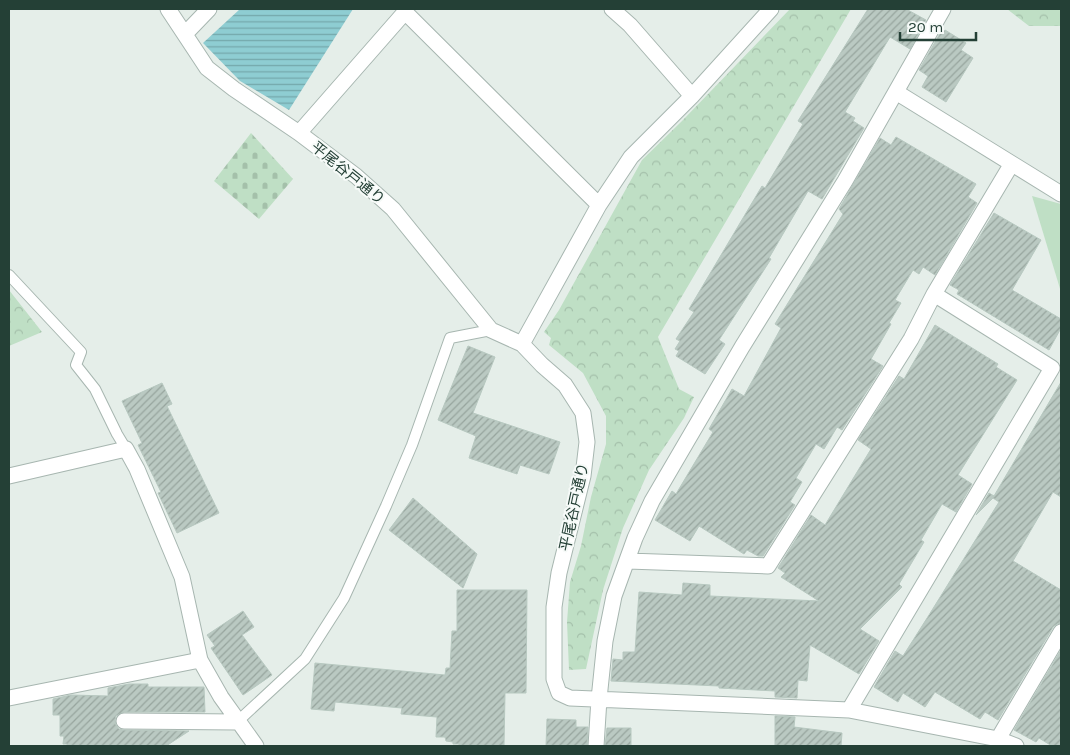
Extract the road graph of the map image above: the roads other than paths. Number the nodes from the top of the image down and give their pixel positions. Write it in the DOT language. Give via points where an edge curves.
graph roads {
  1 [pos="168,9"];
  2 [pos="209,9"];
  3 [pos="612,9"];
  4 [pos="772,9"];
  5 [pos="943,9"];
  6 [pos="185,34"];
  7 [pos="896,92"];
  8 [pos="692,96"];
  9 [pos="299,133"];
  10 [pos="1011,165"];
  11 [pos="1061,194"];
  12 [pos="599,205"];
  13 [pos="9,275"];
  14 [pos="934,294"];
  15 [pos="491,330"];
  16 [pos="522,344"];
  17 [pos="126,449"];
  18 [pos="9,476"];
  19 [pos="628,561"];
  20 [pos="1061,632"];
  21 [pos="200,660"];
  22 [pos="9,698"];
  23 [pos="599,699"];
  24 [pos="849,710"];
  25 [pos="124,721"];
  26 [pos="238,722"];
  27 [pos="998,739"];
  28 [pos="256,746"];
  29 [pos="596,746"];
  30 [pos="1016,746"];
  1 -- 6 [label="street, 平尾谷戸通り"];
  2 -- 6 [label="street"];
  3 -- 8 [label="street"];
  4 -- 8 [label="street"];
  5 -- 7 [label="street"];
  6 -- 9 [label="street, 平尾谷戸通り" via="207,68"];
  7 -- 10 [label="street"];
  7 -- 19 [label="street" via="652,501"];
  8 -- 12 [label="street" via="632,157"];
  9 -- 12 [label="street" via="405,12"];
  9 -- 15 [label="street, 平尾谷戸通り" via="393,209"];
  10 -- 11 [label="street"];
  10 -- 14 [label="street"];
  12 -- 16 [label="street"];
  13 -- 17 [label="lane" via="81,352 76,365 95,389"];
  14 -- 19 [label="street" via="911,339 768,566"];
  14 -- 24 [label="street" via="1052,368"];
  15 -- 16 [label="street, 平尾谷戸通り"];
  15 -- 26 [label="lane" via="450,338 412,445 344,598 305,659"];
  16 -- 23 [label="street, 平尾谷戸通り" via="565,385 583,413 587,442 584,476 559,573 554,607 554,679 559,694 570,698"];
  17 -- 18 [label="street"];
  17 -- 21 [label="street" via="182,577"];
  19 -- 23 [label="street" via="614,596"];
  20 -- 27 [label="street"];
  21 -- 22 [label="street"];
  21 -- 26 [label="street"];
  23 -- 24 [label="street, 平尾谷戸通り"];
  23 -- 29 [label="street"];
  24 -- 27 [label="street, 平尾谷戸通り"];
  25 -- 26 [label="street"];
  26 -- 28 [label="street"];
  27 -- 30 [label="street, 平尾谷戸通り"];
}
